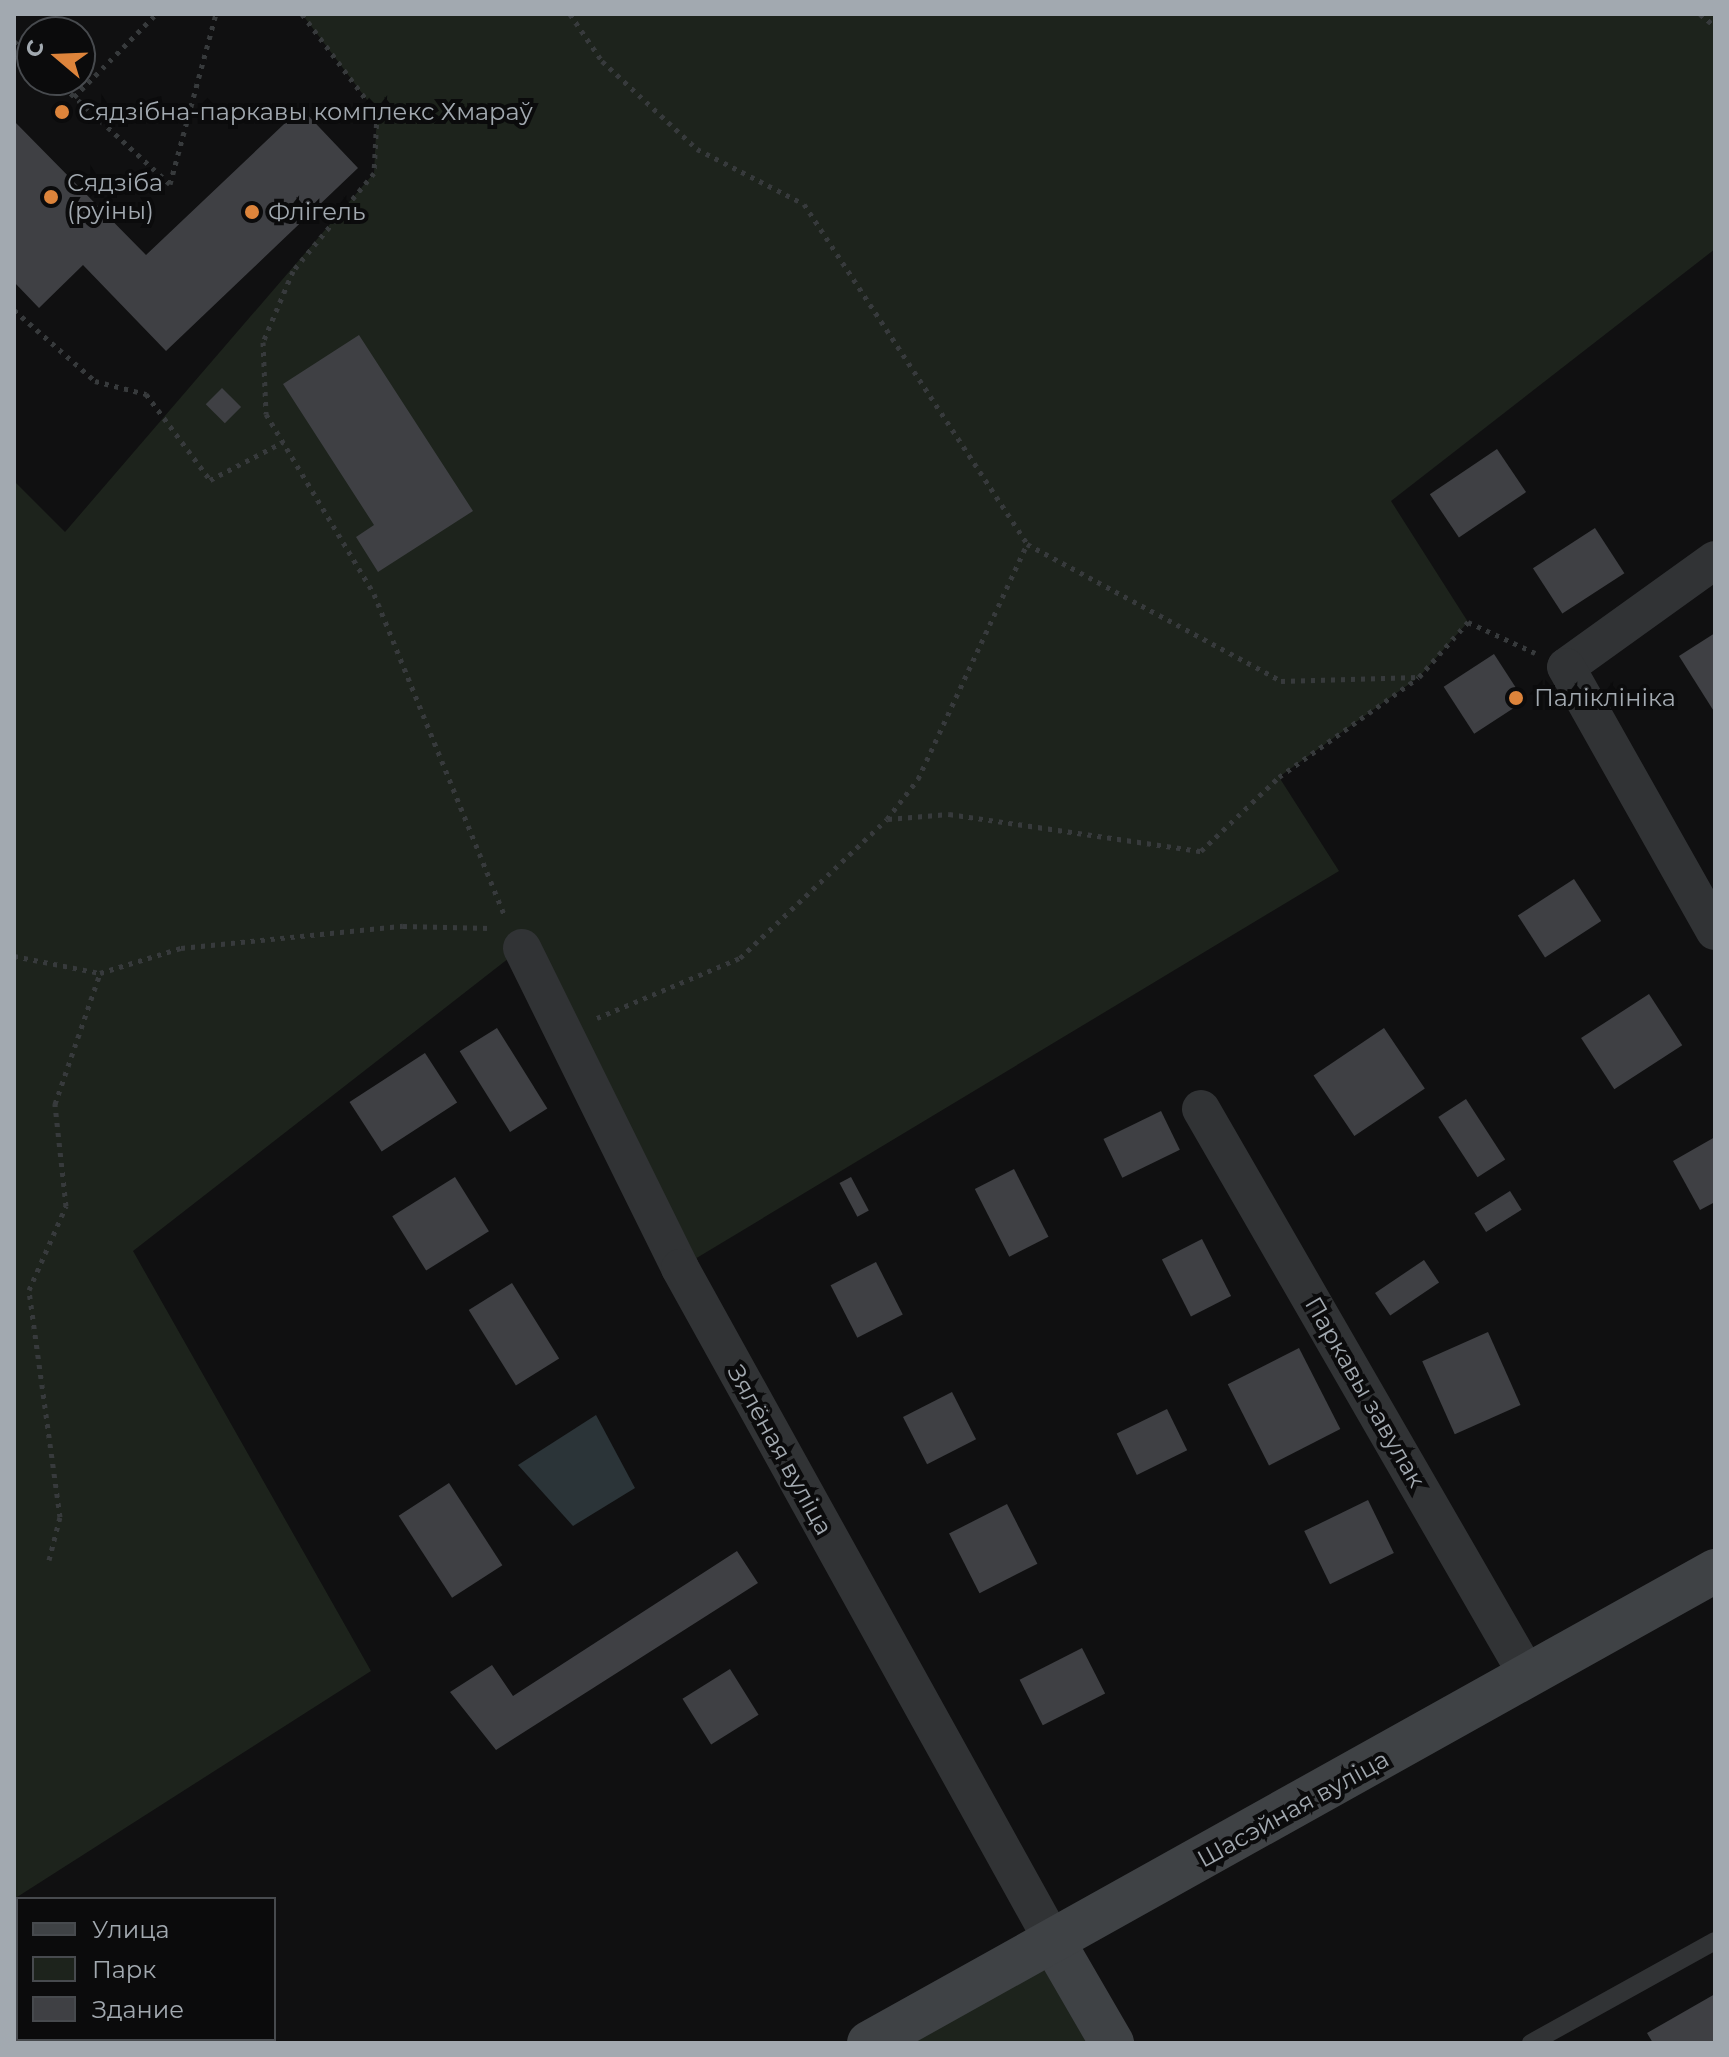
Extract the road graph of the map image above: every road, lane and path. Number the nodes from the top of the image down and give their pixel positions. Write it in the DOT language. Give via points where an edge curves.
graph roads {
  1 [pos="156,14"];
  2 [pos="216,14"];
  3 [pos="302,14"];
  4 [pos="570,14"];
  5 [pos="1700,14"];
  6 [pos="1715,26"];
  7 [pos="74,97"];
  8 [pos="14,310"];
  9 [pos="283,442"];
  10 [pos="1027,544"];
  11 [pos="1715,560"];
  12 [pos="1566,667"];
  13 [pos="1419,677"];
  14 [pos="887,819"];
  15 [pos="1715,931"];
  16 [pos="515,938"];
  17 [pos="14,956"];
  18 [pos="100,973"];
  19 [pos="563,1032"];
  20 [pos="1201,1109"];
  21 [pos="49,1560"];
  22 [pos="1715,1571"];
  23 [pos="1528,1676"];
  24 [pos="1715,1941"];
  25 [pos="1054,1943"];
  26 [pos="869,2043"];
  27 [pos="1112,2043"];
  28 [pos="1531,2043"];
  1 -- 7 [label="path"];
  2 -- 7 [label="path" via="170,184"];
  3 -- 9 [label="path" via="377,114 374,173 293,271 263,342 266,414"];
  4 -- 10 [label="path" via="602,61 697,149 804,204"];
  5 -- 6 [label="path"];
  8 -- 9 [label="path" via="95,381 146,394 210,480"];
  9 -- 16 [label="path" via="374,594"];
  10 -- 13 [label="path" via="1281,681"];
  10 -- 14 [label="path" via="918,779"];
  11 -- 12 [label="street"];
  12 -- 13 [label="path" via="1468,622"];
  12 -- 15 [label="street"];
  13 -- 14 [label="path" via="1279,777 1201,851 949,814"];
  14 -- 19 [label="path" via="740,958"];
  16 -- 18 [label="path" via="403,926 181,948"];
  16 -- 19 [label="street, Зялёная вуліца"];
  17 -- 18 [label="path"];
  18 -- 21 [label="path" via="55,1104 66,1206 29,1290 60,1517"];
  19 -- 25 [label="street, Зялёная вуліца" via="680,1268"];
  20 -- 23 [label="street, Паркавы завулак"];
  22 -- 23 [label="main road, Шасэйная вуліца"];
  23 -- 25 [label="main road, Шасэйная вуліца"];
  24 -- 28 [label="lane"];
  25 -- 26 [label="main road, Шасэйная вуліца"];
  25 -- 27 [label="main road"];
}
